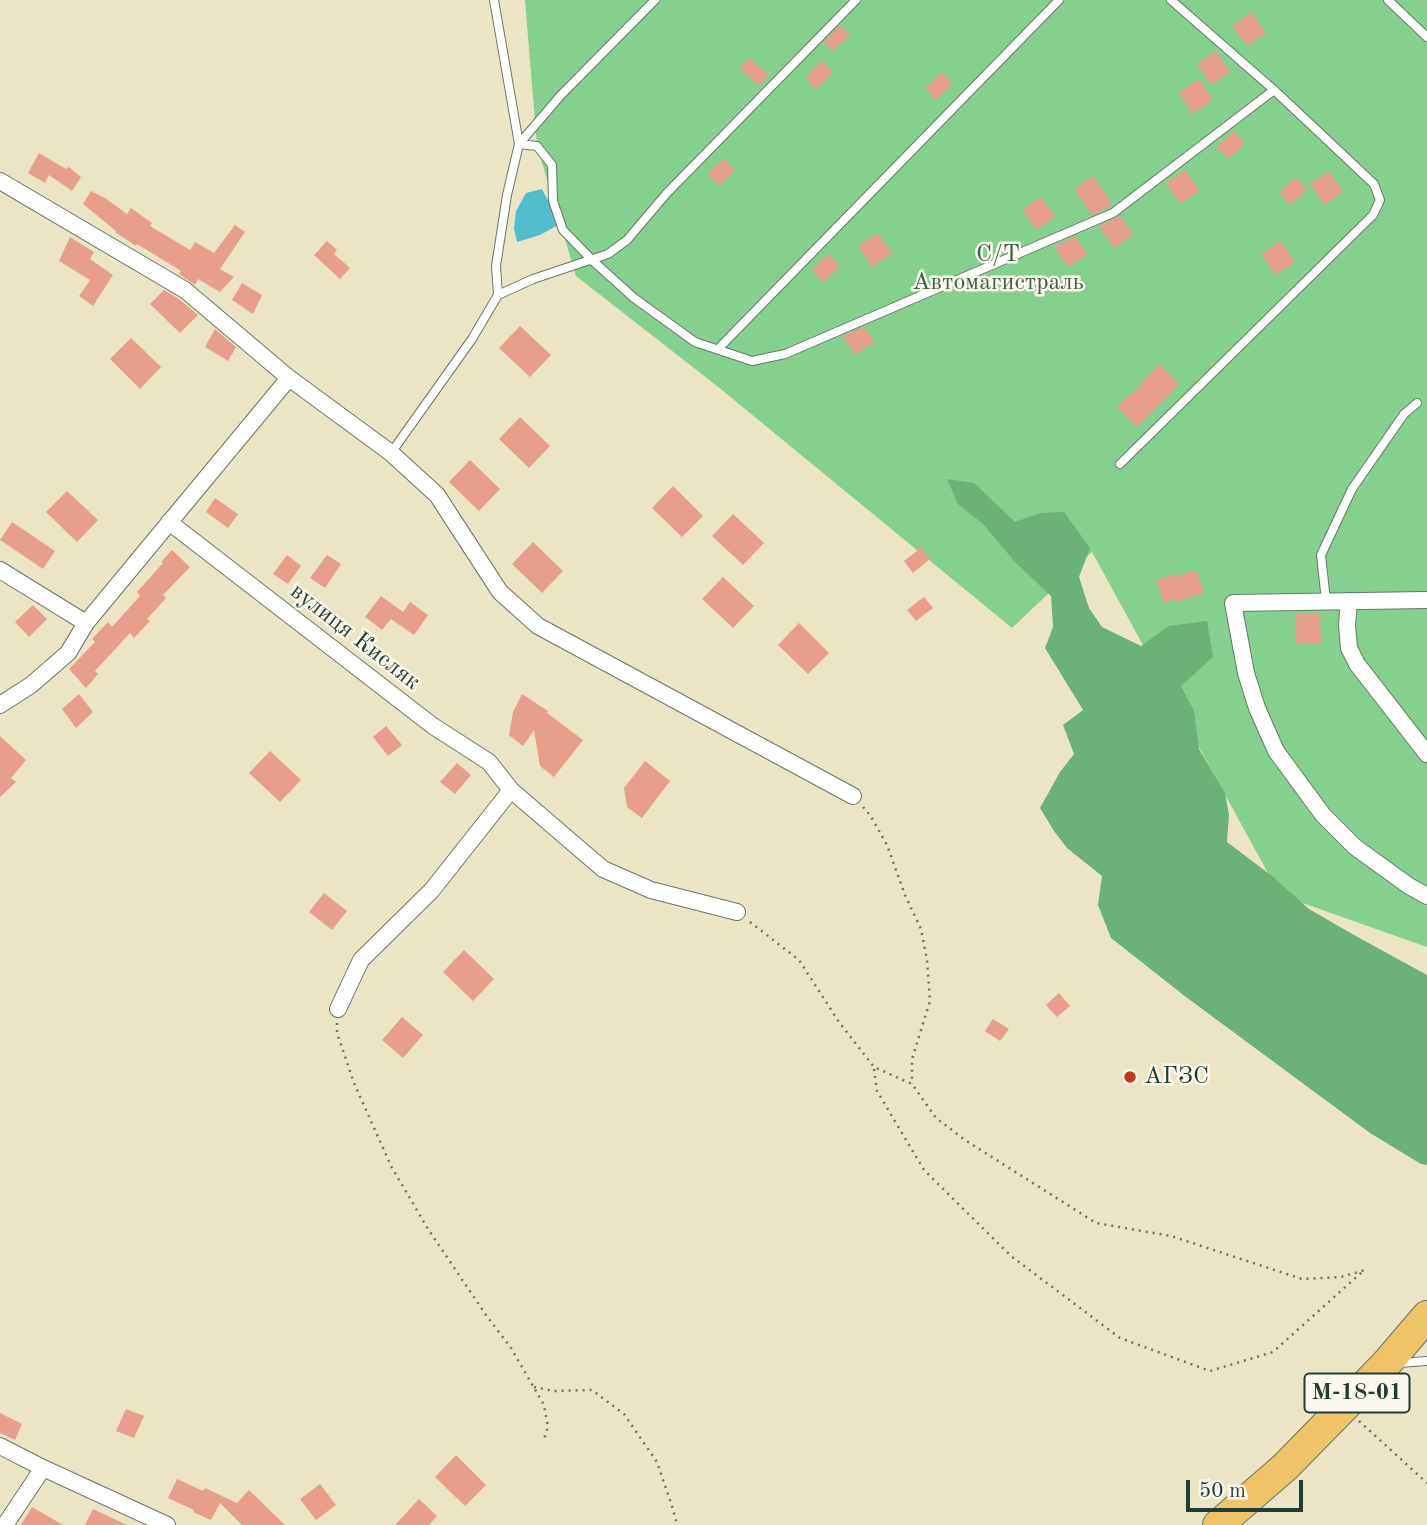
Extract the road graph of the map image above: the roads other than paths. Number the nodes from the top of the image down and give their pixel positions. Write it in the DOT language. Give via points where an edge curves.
graph roads {
  1 [pos="494,0"];
  2 [pos="655,0"];
  3 [pos="856,0"];
  4 [pos="1059,0"];
  5 [pos="1171,0"];
  6 [pos="1388,0"];
  7 [pos="1427,37"];
  8 [pos="1274,90"];
  9 [pos="519,144"];
  10 [pos="0,181"];
  11 [pos="592,260"];
  12 [pos="498,295"];
  13 [pos="718,349"];
  14 [pos="289,378"];
  15 [pos="1417,403"];
  16 [pos="391,453"];
  17 [pos="1120,464"];
  18 [pos="169,522"];
  19 [pos="0,570"];
  20 [pos="1427,600"];
  21 [pos="1326,601"];
  22 [pos="1349,601"];
  23 [pos="86,623"];
  24 [pos="0,705"];
  25 [pos="1427,754"];
  26 [pos="511,790"];
  27 [pos="853,796"];
  28 [pos="1427,896"];
  29 [pos="737,912"];
  30 [pos="338,1009"];
  31 [pos="1427,1316"];
  32 [pos="1427,1361"];
  33 [pos="1385,1364"];
  34 [pos="0,1446"];
  35 [pos="43,1468"];
  36 [pos="5,1525"];
  37 [pos="167,1525"];
  38 [pos="1218,1525"];
  1 -- 9 [label="lane"];
  2 -- 9 [label="lane"];
  3 -- 11 [label="lane" via="667,193 627,240"];
  4 -- 13 [label="lane"];
  5 -- 8 [label="lane"];
  6 -- 7 [label="lane"];
  8 -- 13 [label="lane" via="1113,213 785,354 752,361"];
  8 -- 17 [label="lane" via="1374,184 1380,200 1373,215"];
  9 -- 11 [label="lane" via="537,146 552,165 553,201 563,230"];
  9 -- 12 [label="lane" via="496,265"];
  10 -- 14 [label="street" via="185,290"];
  11 -- 12 [label="lane"];
  11 -- 13 [label="lane" via="634,298 695,342"];
  12 -- 16 [label="lane"];
  14 -- 16 [label="street"];
  14 -- 18 [label="street"];
  15 -- 21 [label="lane" via="1404,414 1352,489 1321,555"];
  16 -- 27 [label="street" via="437,495 500,592 538,626"];
  18 -- 23 [label="street"];
  18 -- 26 [label="street, вулиця Кисляк" via="433,726 489,762"];
  19 -- 23 [label="street"];
  20 -- 22 [label="street"];
  21 -- 22 [label="street"];
  21 -- 28 [label="street" via="1233,603 1257,708 1276,751 1323,815 1355,847"];
  22 -- 25 [label="street" via="1349,648 1357,664"];
  23 -- 24 [label="street" via="68,653"];
  26 -- 29 [label="street, вулиця Кисляк" via="603,869 651,890"];
  26 -- 30 [label="street" via="432,890 361,960"];
  31 -- 33 [label="highway, М-18-01"];
  32 -- 33 [label="lane"];
  33 -- 38 [label="highway, М-18-01" via="1285,1467"];
  34 -- 35 [label="street"];
  35 -- 36 [label="street"];
  35 -- 37 [label="street"];
}
